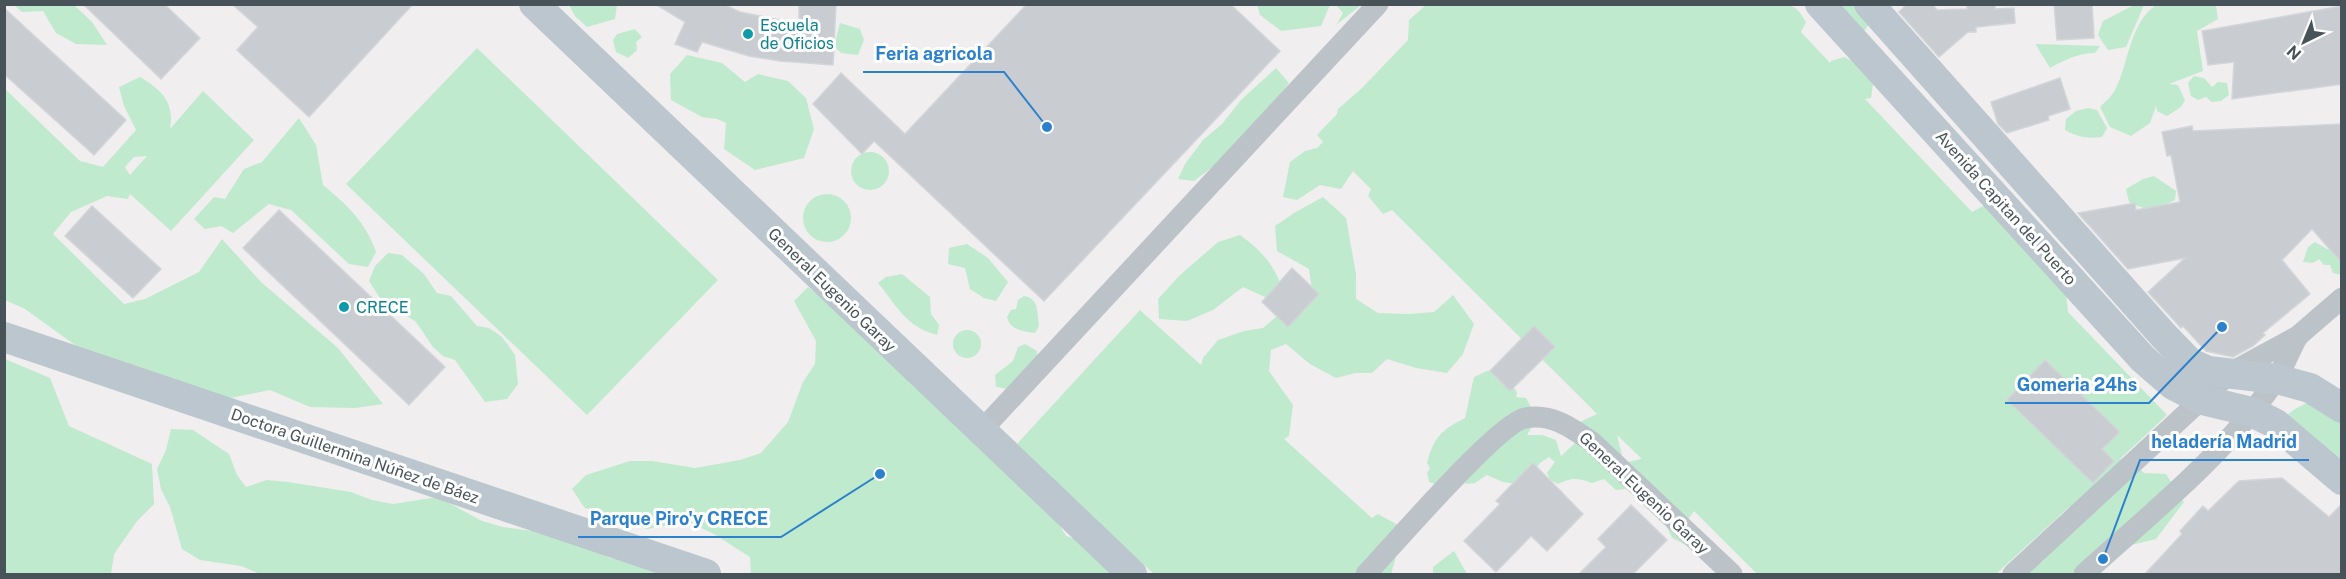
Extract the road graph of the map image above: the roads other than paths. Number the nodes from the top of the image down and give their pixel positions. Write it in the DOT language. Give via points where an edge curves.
graph roads {
  1 [pos="534,4"];
  2 [pos="1378,4"];
  3 [pos="1820,4"];
  4 [pos="1869,4"];
  5 [pos="2342,298"];
  6 [pos="2298,336"];
  7 [pos="4,337"];
  8 [pos="2230,373"];
  9 [pos="2277,379"];
  10 [pos="2202,400"];
  11 [pos="2342,408"];
  12 [pos="2252,412"];
  13 [pos="980,432"];
  14 [pos="2342,480"];
  15 [pos="706,574"];
  16 [pos="1132,574"];
  17 [pos="1366,574"];
  18 [pos="1732,574"];
  19 [pos="2013,574"];
  20 [pos="2084,574"];
  1 -- 13 [label="street, General Eugenio Garay"];
  2 -- 13 [label="street"];
  3 -- 10 [label="street, Avenida Capitan del Puerto" via="2143,359 2173,385"];
  4 -- 8 [label="street, Avenida Capitan del Puerto" via="2190,363 2208,371"];
  5 -- 6 [label="street"];
  6 -- 8 [label="street"];
  6 -- 9 [label="street"];
  7 -- 15 [label="street, Doctora Guillermina Núñez de Báez"];
  8 -- 9 [label="street, Avenida Capitan del Puerto"];
  8 -- 10 [label="street"];
  9 -- 11 [label="street, Avenida Capitan del Puerto" via="2310,388"];
  9 -- 12 [label="street"];
  10 -- 12 [label="street, Avenida Capitan del Puerto"];
  10 -- 19 [label="street"];
  12 -- 14 [label="street, Avenida Capitan del Puerto" via="2276,423"];
  12 -- 20 [label="street" via="2212,458"];
  13 -- 16 [label="street, General Eugenio Garay"];
  17 -- 18 [label="street, General Eugenio Garay" via="1506,427 1525,418 1546,418 1568,424 1592,442"];
}
